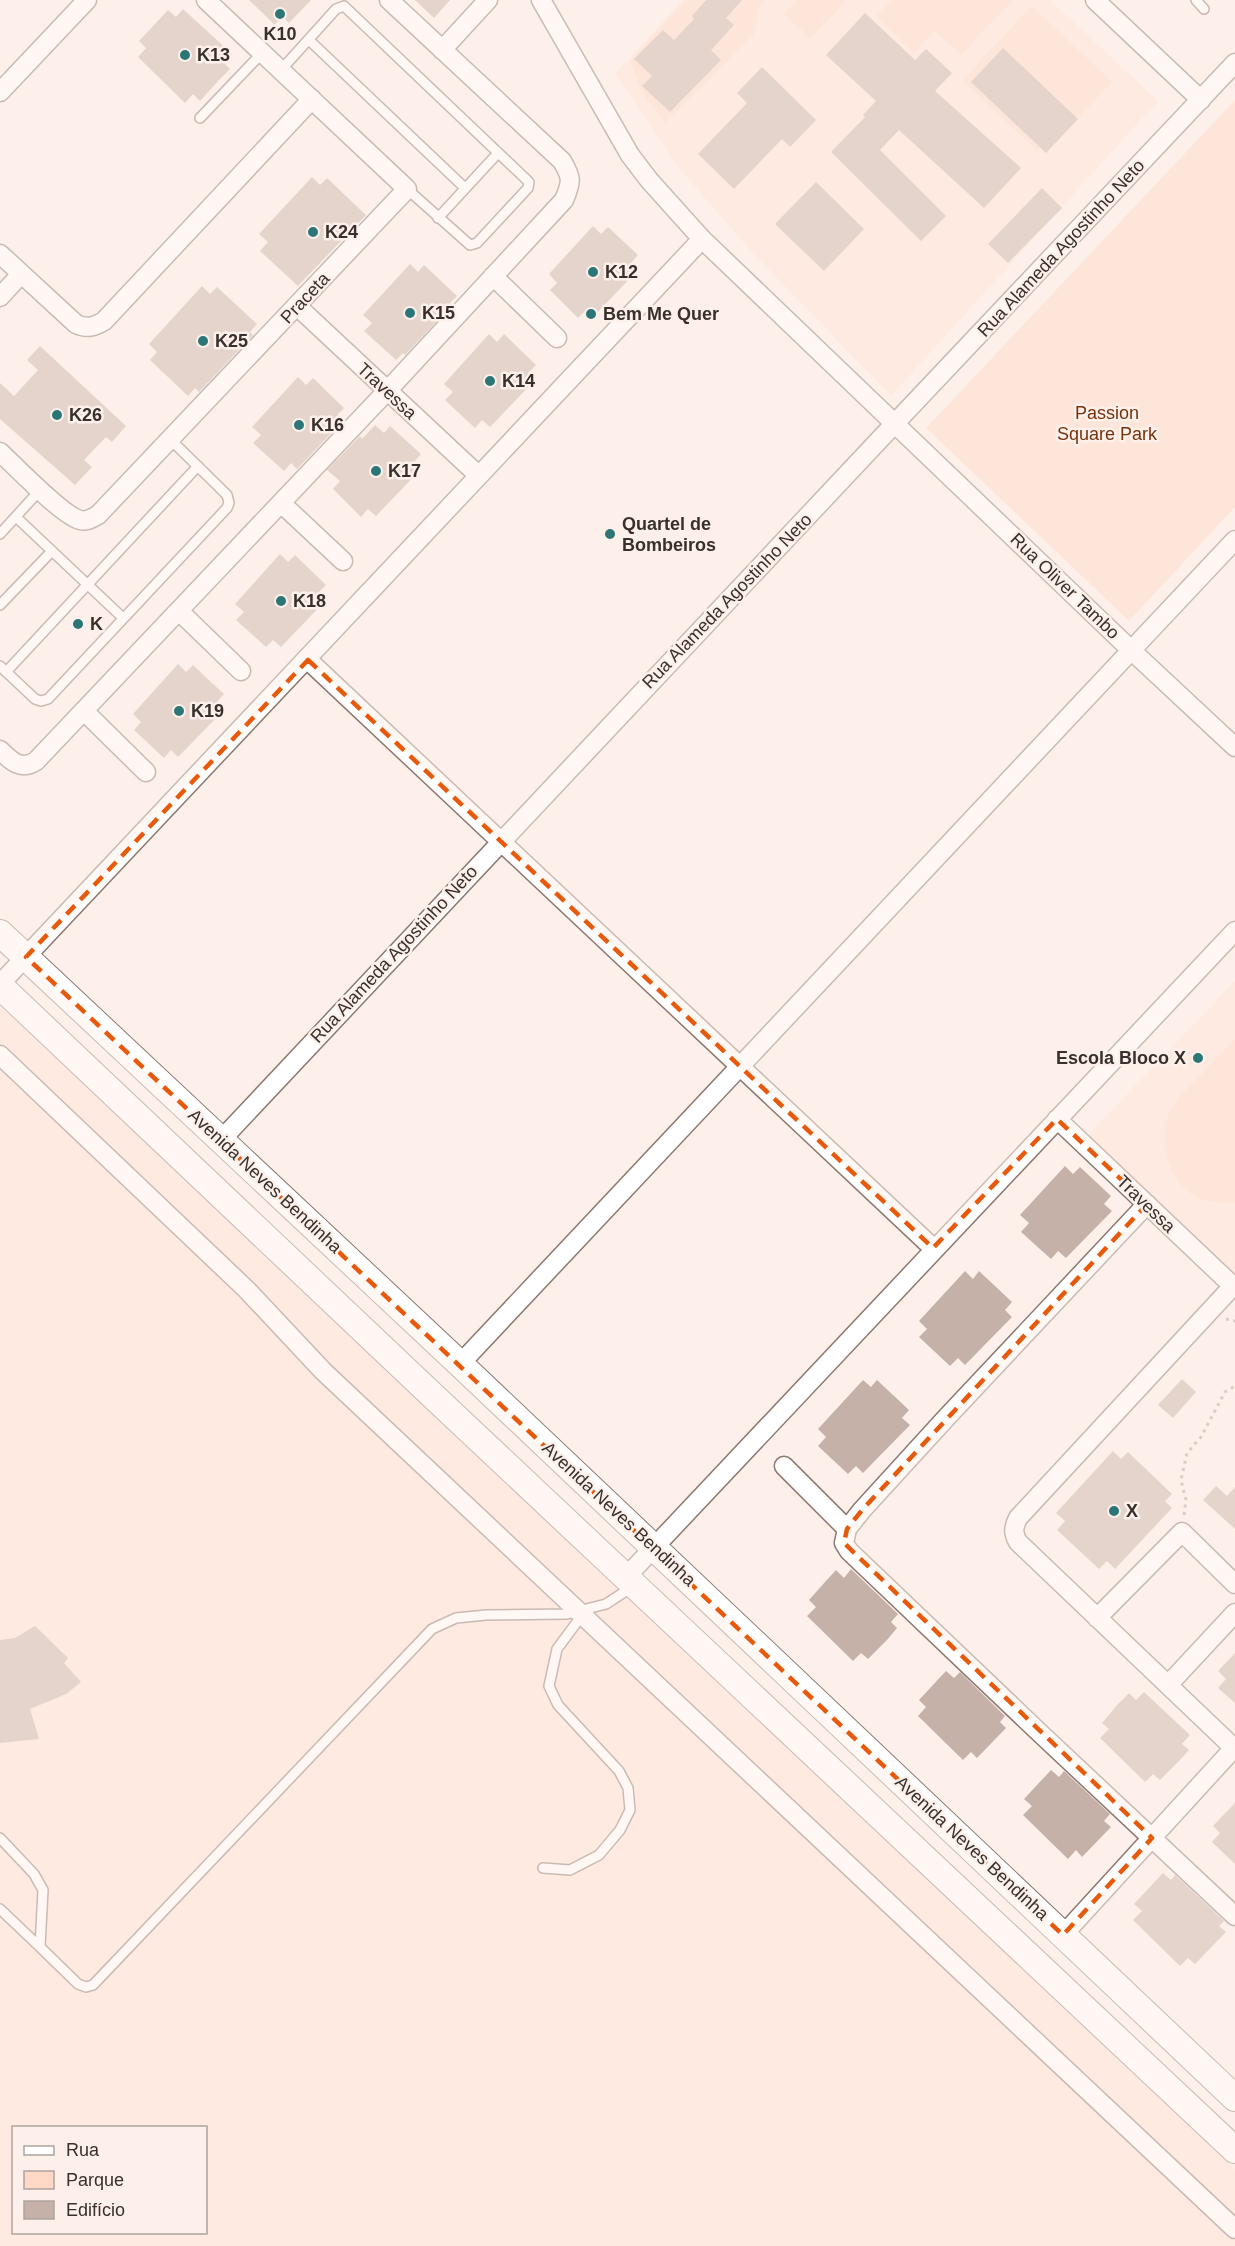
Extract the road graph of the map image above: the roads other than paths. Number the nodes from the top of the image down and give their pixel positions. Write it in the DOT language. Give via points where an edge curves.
graph roads {
  1 [pos="87,0"];
  2 [pos="206,0"];
  3 [pos="389,0"];
  4 [pos="488,0"];
  5 [pos="541,0"];
  6 [pos="1095,0"];
  7 [pos="1196,0"];
  8 [pos="1204,9"];
  9 [pos="309,39"];
  10 [pos="442,50"];
  11 [pos="262,54"];
  12 [pos="1235,63"];
  13 [pos="281,70"];
  14 [pos="0,92"];
  15 [pos="312,99"];
  16 [pos="1201,100"];
  17 [pos="200,118"];
  18 [pos="498,153"];
  19 [pos="465,188"];
  20 [pos="406,189"];
  21 [pos="438,218"];
  22 [pos="702,239"];
  23 [pos="0,254"];
  24 [pos="21,274"];
  25 [pos="494,276"];
  26 [pos="0,297"];
  27 [pos="297,306"];
  28 [pos="557,338"];
  29 [pos="387,391"];
  30 [pos="896,424"];
  31 [pos="171,440"];
  32 [pos="0,452"];
  33 [pos="198,466"];
  34 [pos="478,475"];
  35 [pos="40,490"];
  36 [pos="281,503"];
  37 [pos="16,517"];
  38 [pos="0,534"];
  39 [pos="1235,540"];
  40 [pos="52,551"];
  41 [pos="343,561"];
  42 [pos="87,584"];
  43 [pos="0,605"];
  44 [pos="179,611"];
  45 [pos="123,618"];
  46 [pos="1131,650"];
  47 [pos="308,660"];
  48 [pos="3,669"];
  49 [pos="241,671"];
  50 [pos="84,711"];
  51 [pos="1235,747"];
  52 [pos="0,750"];
  53 [pos="146,772"];
  54 [pos="500,840"];
  55 [pos="1235,931"];
  56 [pos="0,933"];
  57 [pos="26,957"];
  58 [pos="0,985"];
  59 [pos="0,1055"];
  60 [pos="738,1066"];
  61 [pos="1057,1119"];
  62 [pos="221,1140"];
  63 [pos="1148,1204"];
  64 [pos="933,1248"];
  65 [pos="1234,1287"];
  66 [pos="460,1364"];
  67 [pos="784,1466"];
  68 [pos="847,1529"];
  69 [pos="654,1547"];
  70 [pos="631,1580"];
  71 [pos="1235,1584"];
  72 [pos="581,1612"];
  73 [pos="1235,1613"];
  74 [pos="1096,1618"];
  75 [pos="1168,1685"];
  76 [pos="1235,1749"];
  77 [pos="0,1838"];
  78 [pos="1152,1838"];
  79 [pos="543,1868"];
  80 [pos="0,1909"];
  81 [pos="1235,1916"];
  82 [pos="1063,1935"];
  83 [pos="40,1947"];
  84 [pos="1235,2098"];
  85 [pos="1235,2150"];
  86 [pos="1235,2229"];
  1 -- 14 [label="street"];
  2 -- 11 [label="street"];
  3 -- 10 [label="street"];
  4 -- 10 [label="street"];
  5 -- 22 [label="street, Rua Oliver Tambo" via="635,162"];
  6 -- 16 [label="street"];
  7 -- 8 [label="lane"];
  9 -- 13 [label="lane"];
  9 -- 18 [label="lane" via="336,9 348,8"];
  9 -- 19 [label="lane"];
  10 -- 25 [label="street" via="562,161 570,174 564,200"];
  11 -- 13 [label="street"];
  11 -- 17 [label="lane"];
  12 -- 16 [label="street, Rua Alameda Agostinho Neto"];
  13 -- 15 [label="street"];
  15 -- 20 [label="street"];
  15 -- 24 [label="street" via="104,321 85,328 76,324"];
  16 -- 30 [label="street, Rua Alameda Agostinho Neto"];
  18 -- 19 [label="lane"];
  18 -- 21 [label="lane" via="529,182 499,220 477,243 470,245"];
  19 -- 21 [label="lane"];
  20 -- 21 [label="lane"];
  20 -- 27 [label="street, Praceta"];
  22 -- 30 [label="street, Rua Oliver Tambo"];
  22 -- 34 [label="street"];
  23 -- 24 [label="street"];
  24 -- 26 [label="street"];
  25 -- 28 [label="street"];
  25 -- 29 [label="street"];
  27 -- 29 [label="street, Travessa"];
  27 -- 31 [label="street, Praceta"];
  29 -- 34 [label="street, Travessa"];
  29 -- 36 [label="street"];
  30 -- 46 [label="street, Rua Oliver Tambo"];
  30 -- 54 [label="street, Rua Alameda Agostinho Neto"];
  31 -- 33 [label="lane"];
  31 -- 35 [label="street, Praceta" via="90,520 72,516"];
  32 -- 35 [label="street, Praceta"];
  33 -- 42 [label="lane"];
  33 -- 45 [label="lane" via="227,495 227,508"];
  34 -- 47 [label="street"];
  35 -- 37 [label="lane"];
  36 -- 41 [label="street"];
  36 -- 44 [label="street"];
  37 -- 38 [label="lane"];
  37 -- 40 [label="lane"];
  39 -- 46 [label="street"];
  40 -- 42 [label="lane"];
  40 -- 43 [label="lane"];
  42 -- 45 [label="lane"];
  42 -- 48 [label="lane"];
  44 -- 49 [label="street"];
  44 -- 50 [label="street"];
  45 -- 48 [label="lane" via="48,699 34,699"];
  46 -- 51 [label="street, Rua Oliver Tambo"];
  46 -- 60 [label="street"];
  47 -- 54 [label="street"];
  47 -- 57 [label="street"];
  50 -- 52 [label="street" via="29,765 14,763"];
  50 -- 53 [label="street"];
  54 -- 60 [label="street"];
  54 -- 62 [label="street, Rua Alameda Agostinho Neto"];
  55 -- 61 [label="street"];
  56 -- 57 [label="street, Avenida Neves Bendinha"];
  57 -- 58 [label="street"];
  57 -- 62 [label="street, Avenida Neves Bendinha"];
  58 -- 70 [label="street"];
  59 -- 72 [label="street" via="248,1290 323,1371"];
  60 -- 64 [label="street"];
  60 -- 66 [label="street"];
  61 -- 63 [label="street, Travessa"];
  61 -- 64 [label="street"];
  62 -- 66 [label="street, Avenida Neves Bendinha"];
  63 -- 65 [label="street, Travessa"];
  63 -- 68 [label="street" via="945,1418"];
  64 -- 69 [label="street"];
  65 -- 74 [label="street" via="1083,1446 1013,1527 1018,1542"];
  66 -- 69 [label="street, Avenida Neves Bendinha"];
  67 -- 68 [label="street"];
  68 -- 78 [label="street" via="844,1543 849,1551"];
  69 -- 70 [label="street"];
  69 -- 82 [label="street, Avenida Neves Bendinha"];
  70 -- 72 [label="lane" via="606,1604"];
  70 -- 85 [label="street"];
  71 -- 74 [label="street" via="1182,1532"];
  72 -- 79 [label="lane" via="557,1649 549,1686 558,1705 619,1771 628,1788 630,1810 620,1830 598,1856 570,1870"];
  72 -- 83 [label="lane" via="456,1618 432,1629 93,1985 78,1984"];
  72 -- 86 [label="street"];
  73 -- 75 [label="street"];
  74 -- 75 [label="street"];
  75 -- 76 [label="street"];
  76 -- 78 [label="street"];
  77 -- 83 [label="lane" via="43,1890"];
  78 -- 81 [label="street"];
  78 -- 82 [label="street"];
  80 -- 83 [label="lane"];
  82 -- 84 [label="street, Avenida Neves Bendinha"];
}
